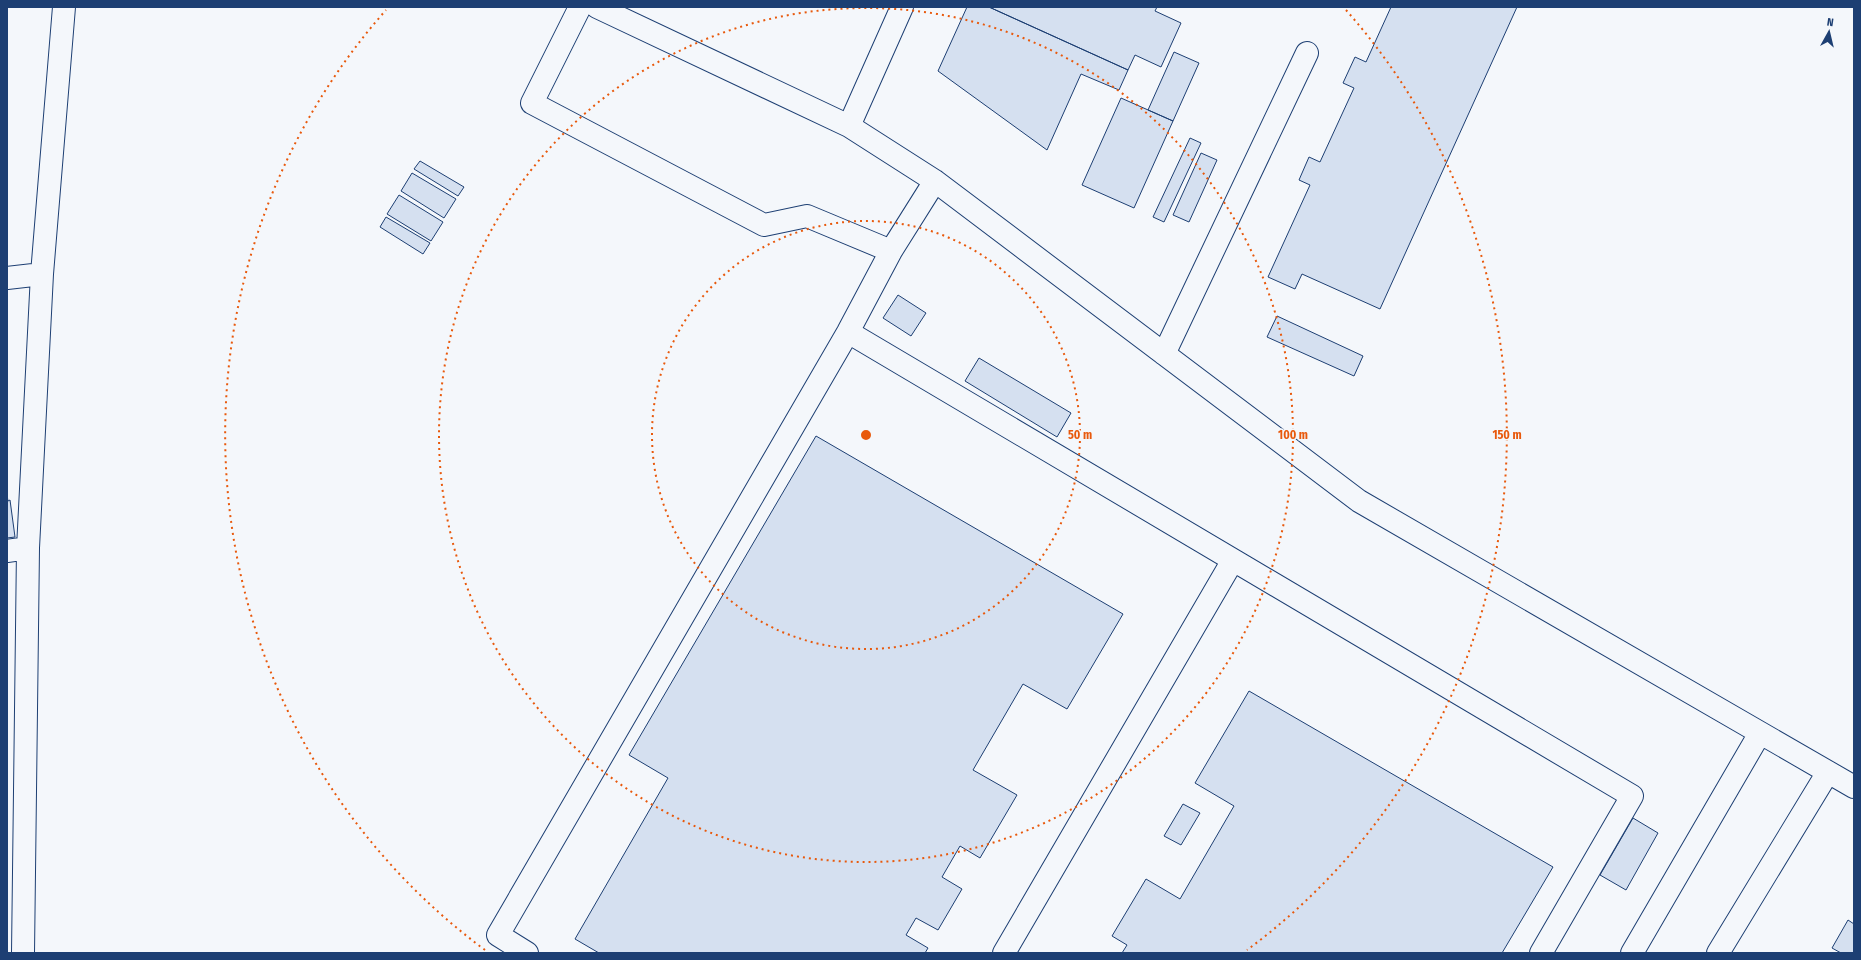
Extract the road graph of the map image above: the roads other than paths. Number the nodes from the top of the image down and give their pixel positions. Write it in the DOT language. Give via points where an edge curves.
graph roads {
  1 [pos="64,7"];
  2 [pos="580,7"];
  3 [pos="597,7"];
  4 [pos="902,7"];
  5 [pos="1307,53"];
  6 [pos="849,126"];
  7 [pos="935,181"];
  8 [pos="891,251"];
  9 [pos="42,274"];
  10 [pos="7,278"];
  11 [pos="848,332"];
  12 [pos="1164,354"];
  13 [pos="17,549"];
  14 [pos="1233,560"];
  15 [pos="1760,733"];
  16 [pos="1828,772"];
  17 [pos="1854,787"];
  18 [pos="23,953"];
  19 [pos="527,953"];
  20 [pos="1004,953"];
  21 [pos="1541,953"];
  22 [pos="1632,953"];
  23 [pos="1718,953"];
  1 -- 9 [label="street"];
  2 -- 8 [label="street" via="532,103 764,225 807,216"];
  3 -- 6 [label="street"];
  4 -- 6 [label="street"];
  5 -- 12 [label="street"];
  6 -- 7 [label="street"];
  7 -- 8 [label="street"];
  7 -- 12 [label="street"];
  8 -- 11 [label="street"];
  9 -- 10 [label="street"];
  9 -- 13 [label="street"];
  11 -- 14 [label="street"];
  11 -- 19 [label="street" via="498,936"];
  12 -- 15 [label="street" via="1359,501"];
  13 -- 18 [label="street"];
  14 -- 20 [label="street"];
  14 -- 21 [label="street" via="1632,796"];
  15 -- 16 [label="street"];
  15 -- 22 [label="street"];
  16 -- 17 [label="street"];
  16 -- 23 [label="street"];
}
